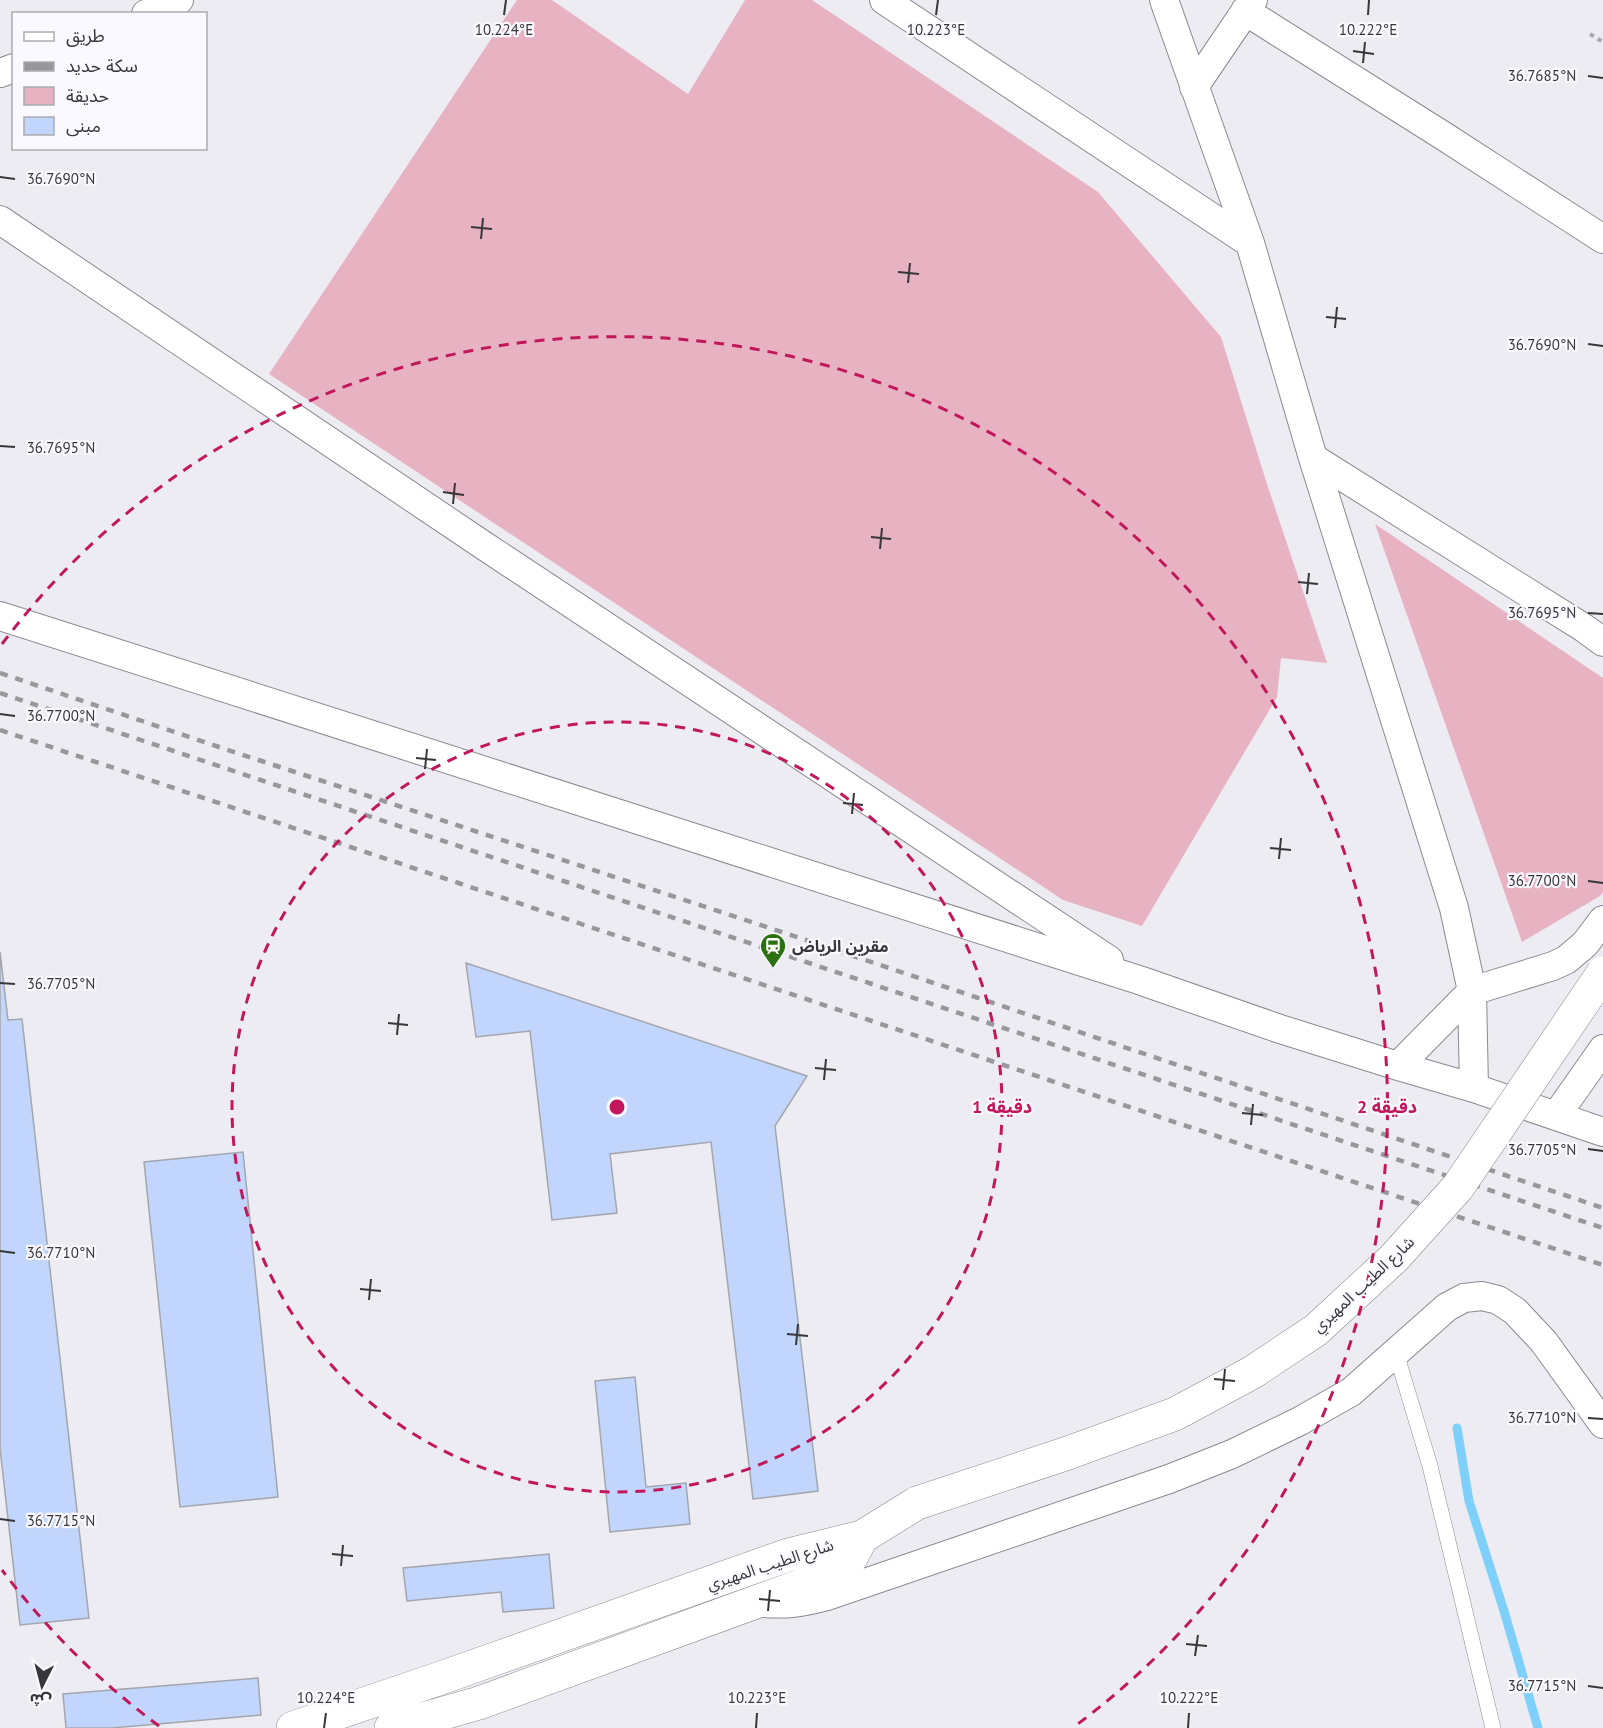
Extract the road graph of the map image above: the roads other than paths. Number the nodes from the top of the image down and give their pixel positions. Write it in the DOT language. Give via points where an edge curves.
graph roads {
  1 [pos="179,0"];
  2 [pos="884,0"];
  3 [pos="1164,0"];
  4 [pos="1249,6"];
  5 [pos="151,12"];
  6 [pos="1194,87"];
  7 [pos="0,220"];
  8 [pos="1603,239"];
  9 [pos="1250,243"];
  10 [pos="1313,458"];
  11 [pos="0,616"];
  12 [pos="1603,642"];
  13 [pos="1603,920"];
  14 [pos="1603,974"];
  15 [pos="1138,980"];
  16 [pos="1472,991"];
  17 [pos="1603,1049"];
  18 [pos="1398,1066"];
  19 [pos="1474,1088"];
  20 [pos="1557,1116"];
  21 [pos="1603,1132"];
  22 [pos="1396,1353"];
  23 [pos="1603,1424"];
  24 [pos="862,1537"];
  25 [pos="754,1602"];
  26 [pos="408,1725"];
  27 [pos="292,1728"];
  28 [pos="1493,1728"];
  1 -- 5 [label="street"];
  2 -- 9 [label="street"];
  3 -- 6 [label="street"];
  4 -- 6 [label="street"];
  4 -- 8 [label="street"];
  6 -- 9 [label="street"];
  7 -- 15 [label="street"];
  9 -- 10 [label="street"];
  10 -- 12 [label="street"];
  10 -- 16 [label="street" via="1446,879"];
  11 -- 15 [label="street"];
  13 -- 16 [label="street" via="1585,944 1566,960"];
  14 -- 24 [label="street, شارع الطيب المهيري, bridge" via="1458,1187 1394,1258 1316,1330 1253,1372 1175,1414 917,1503"];
  15 -- 18 [label="street"];
  16 -- 18 [label="street"];
  16 -- 19 [label="street"];
  17 -- 20 [label="street"];
  18 -- 19 [label="street"];
  19 -- 20 [label="street"];
  20 -- 21 [label="street"];
  22 -- 23 [label="street" via="1447,1307 1464,1298 1482,1296 1498,1300 1529,1325"];
  22 -- 25 [label="street" via="1351,1392 1232,1455 827,1596 785,1605"];
  22 -- 28 [label="lane" via="1430,1466"];
  24 -- 25 [label="street, شارع الطيب المهيري" via="847,1565"];
  24 -- 27 [label="street, شارع الطيب المهيري" via="788,1555"];
  25 -- 26 [label="street, شارع الطيب المهيري" via="479,1703"];
}
